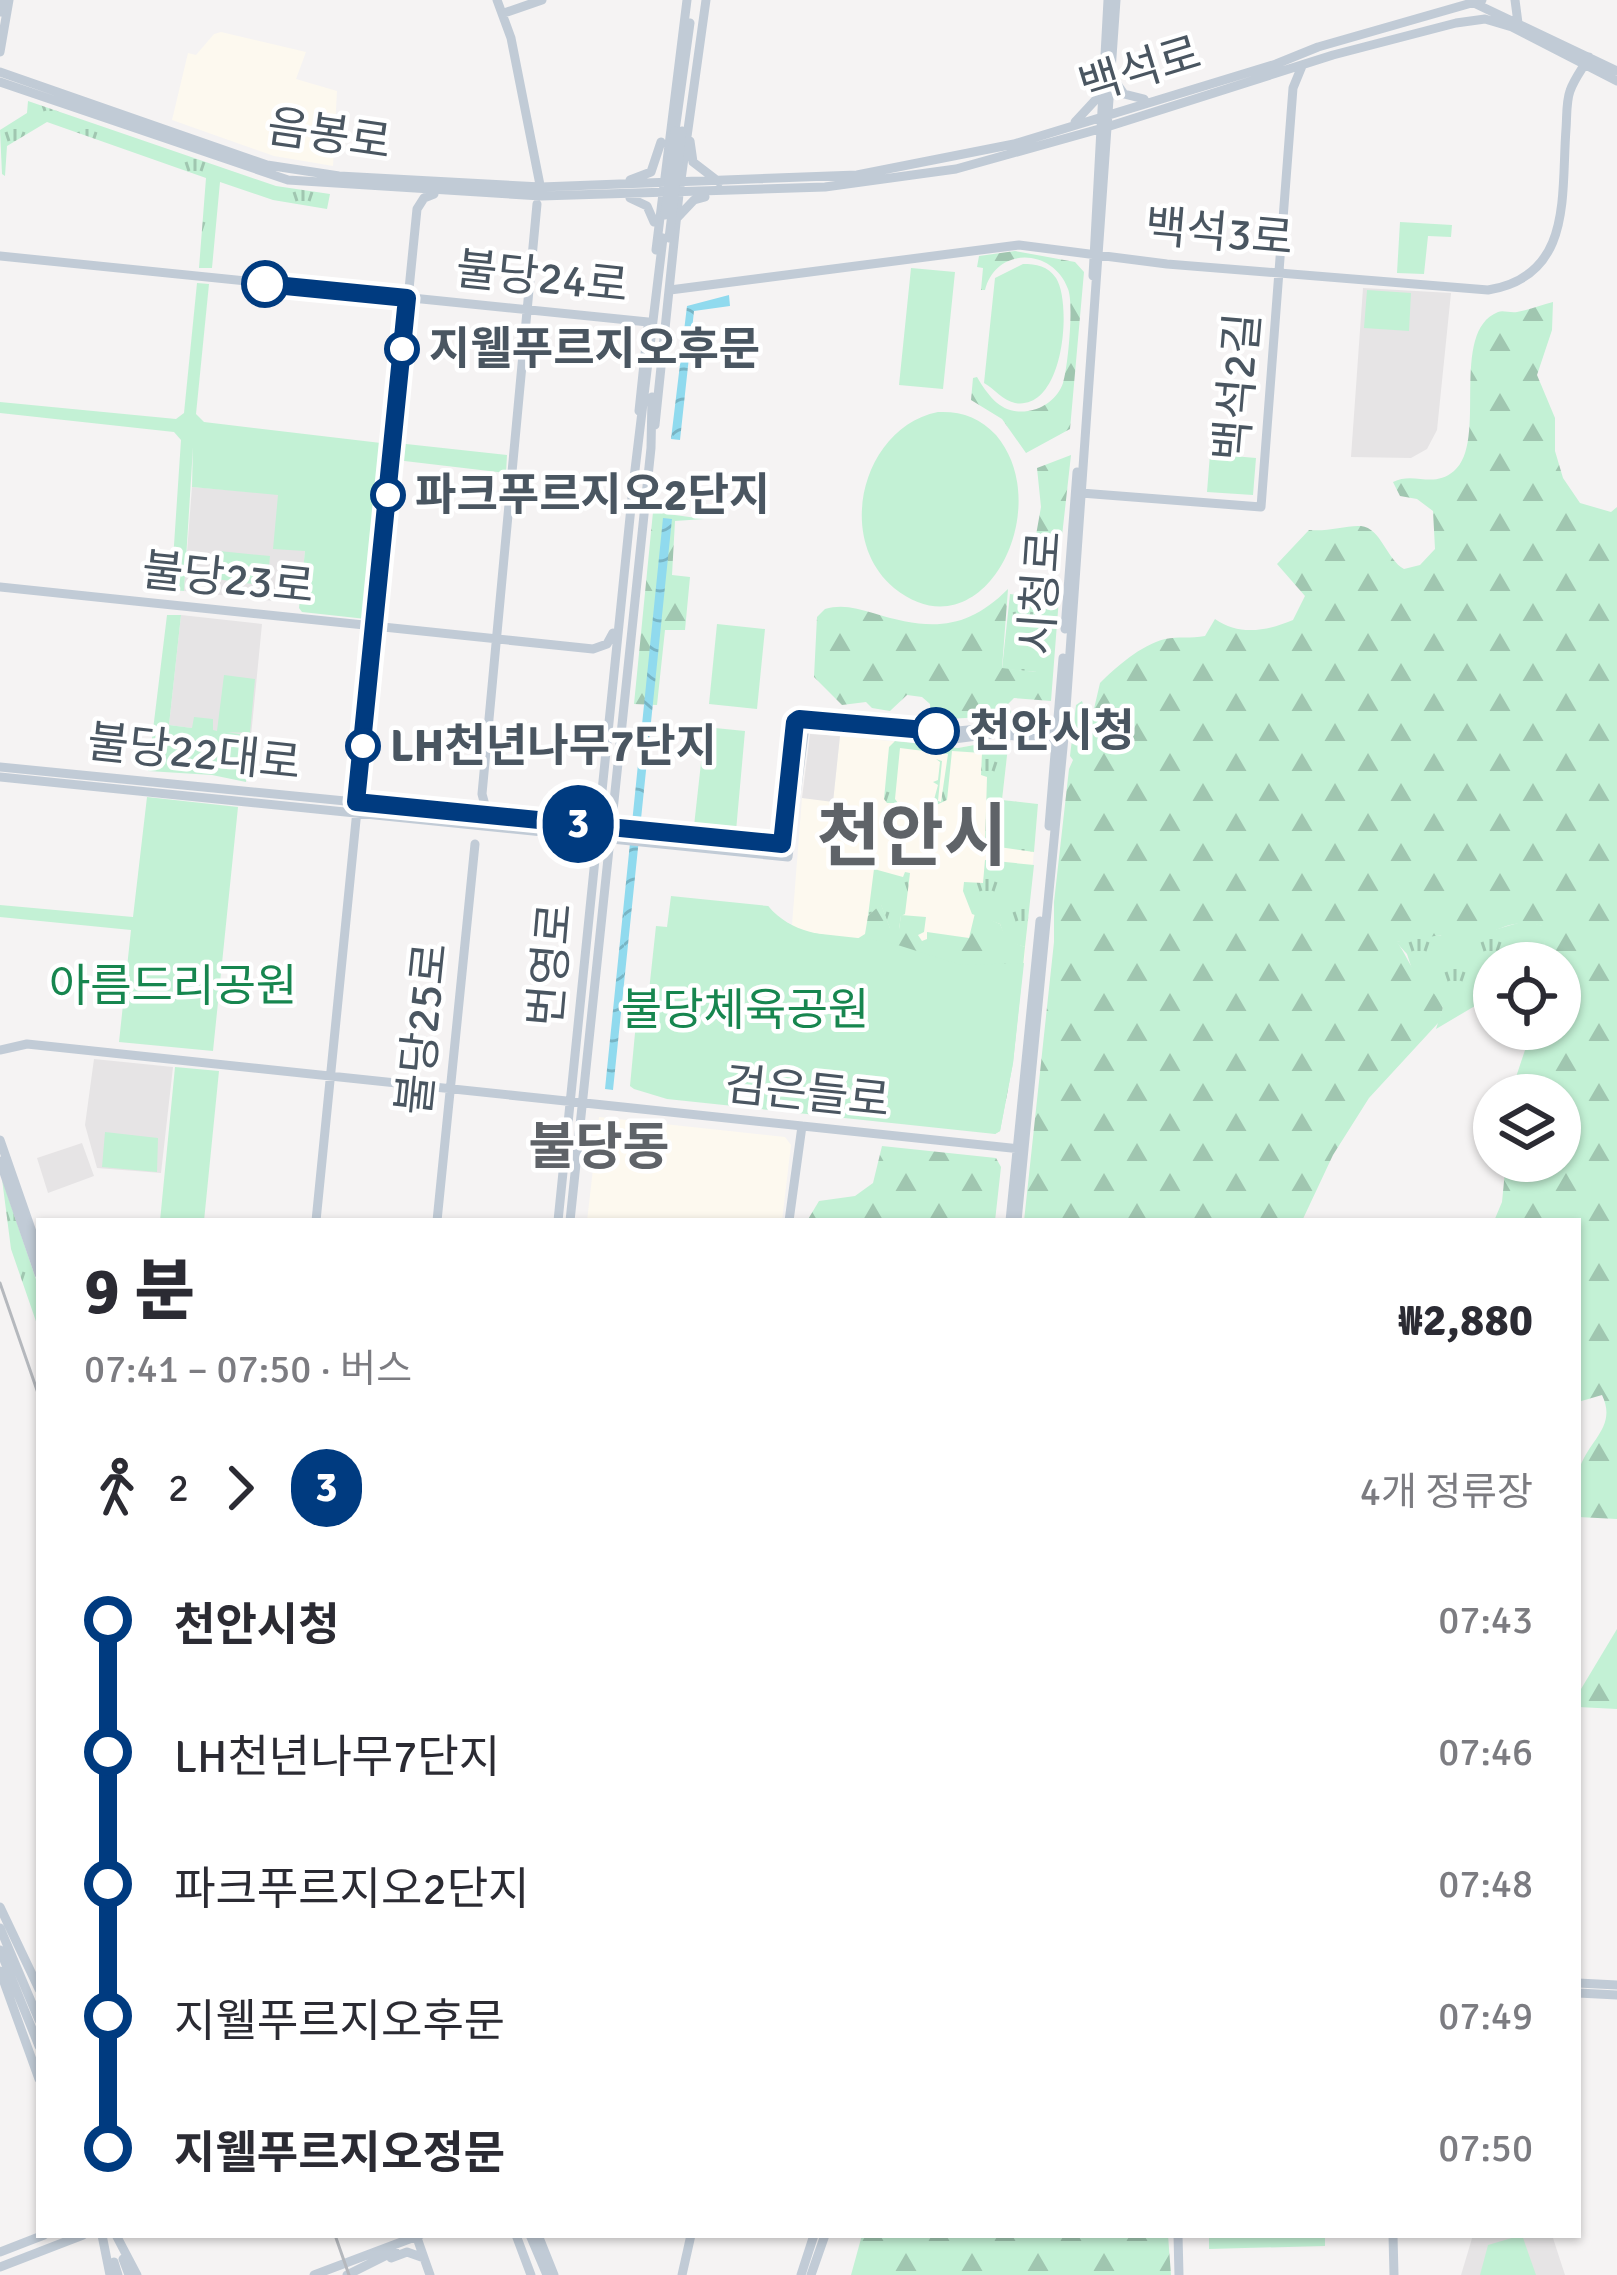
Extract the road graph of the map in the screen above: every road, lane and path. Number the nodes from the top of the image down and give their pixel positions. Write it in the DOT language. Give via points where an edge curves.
graph roads {
  1 [pos="5,0"];
  2 [pos="497,0"];
  3 [pos="542,0"];
  4 [pos="697,0"];
  5 [pos="1112,0"];
  6 [pos="1501,0"];
  7 [pos="1515,0"];
  8 [pos="1480,5"];
  9 [pos="0,12"];
  10 [pos="504,13"];
  11 [pos="1498,21"];
  12 [pos="1456,23"];
  13 [pos="1518,23"];
  14 [pos="0,52"];
  15 [pos="677,61"];
  16 [pos="1587,61"];
  17 [pos="1302,66"];
  18 [pos="1617,71"];
  19 [pos="0,73"];
  20 [pos="1271,77"];
  21 [pos="1108,80"];
  22 [pos="1617,81"];
  23 [pos="0,82"];
  24 [pos="1293,88"];
  25 [pos="1156,100"];
  26 [pos="1107,114"];
  27 [pos="1069,127"];
  28 [pos="1106,127"];
  29 [pos="682,130"];
  30 [pos="667,141"];
  31 [pos="686,143"];
  32 [pos="723,187"];
  33 [pos="680,188"];
  34 [pos="394,189"];
  35 [pos="661,189"];
  36 [pos="614,190"];
  37 [pos="439,192"];
  38 [pos="543,196"];
  39 [pos="417,209"];
  40 [pos="658,218"];
  41 [pos="677,218"];
  42 [pos="663,240"];
  43 [pos="1097,254"];
  44 [pos="0,256"];
  45 [pos="1280,271"];
  46 [pos="670,290"];
  47 [pos="407,298"];
  48 [pos="528,311"];
  49 [pos="648,322"];
  50 [pos="638,446"];
  51 [pos="651,448"];
  52 [pos="1078,493"];
  53 [pos="0,587"];
  54 [pos="620,619"];
  55 [pos="375,627"];
  56 [pos="496,640"];
  57 [pos="593,649"];
  58 [pos="613,685"];
  59 [pos="1061,736"];
  60 [pos="0,765"];
  61 [pos="0,777"];
  62 [pos="482,794"];
  63 [pos="356,807"];
  64 [pos="447,816"];
  65 [pos="505,822"];
  66 [pos="609,832"];
  67 [pos="683,840"];
  68 [pos="476,844"];
  69 [pos="735,845"];
  70 [pos="0,1050"];
  71 [pos="330,1076"];
  72 [pos="449,1088"];
  73 [pos="577,1101"];
  74 [pos="802,1126"];
  75 [pos="0,1140"];
  76 [pos="1020,1149"];
  77 [pos="0,1161"];
  78 [pos="316,1218"];
  79 [pos="437,1218"];
  80 [pos="558,1218"];
  81 [pos="570,1218"];
  82 [pos="789,1218"];
  83 [pos="1013,1218"];
  84 [pos="36,1243"];
  85 [pos="36,1265"];
  86 [pos="0,1907"];
  87 [pos="0,1928"];
  88 [pos="0,1950"];
  89 [pos="0,1971"];
  90 [pos="36,1983"];
  91 [pos="1581,1983"];
  92 [pos="1617,1985"];
  93 [pos="1581,1993"];
  94 [pos="1617,1995"];
  95 [pos="36,2013"];
  96 [pos="36,2039"];
  97 [pos="36,2071"];
  98 [pos="36,2238"];
  99 [pos="75,2238"];
  100 [pos="84,2238"];
  101 [pos="102,2238"];
  102 [pos="412,2238"];
  103 [pos="690,2238"];
  104 [pos="813,2238"];
  105 [pos="824,2238"];
  106 [pos="1178,2238"];
  107 [pos="1393,2238"];
  108 [pos="0,2252"];
  109 [pos="104,2252"];
  110 [pos="424,2258"];
  111 [pos="118,2264"];
  112 [pos="540,2264"];
  113 [pos="371,2266"];
  114 [pos="0,2267"];
  115 [pos="133,2275"];
  116 [pos="303,2275"];
  117 [pos="314,2275"];
  118 [pos="330,2275"];
  119 [pos="346,2275"];
  120 [pos="430,2275"];
  121 [pos="534,2275"];
  122 [pos="682,2275"];
  123 [pos="801,2275"];
  124 [pos="811,2275"];
  125 [pos="1179,2275"];
  126 [pos="1394,2275"];
  1 -- 9 [label="street"];
  1 -- 14 [label="street"];
  2 -- 10 [label="street"];
  3 -- 10 [label="street"];
  4 -- 15 [label="street"];
  4 -- 29 [label="street, 번영로"];
  5 -- 21 [label="street, 시청로"];
  6 -- 8 [label="street"];
  7 -- 13 [label="street"];
  8 -- 11 [label="street"];
  8 -- 12 [label="street"];
  8 -- 13 [label="street, 백석로"];
  8 -- 25 [label="street, 백석로" via="1318,46"];
  10 -- 38 [label="street"];
  11 -- 12 [label="street, 백석로"];
  11 -- 16 [label="street, 백석로"];
  12 -- 17 [label="street, 백석로"];
  13 -- 16 [label="street, 백석로"];
  15 -- 30 [label="street"];
  15 -- 36 [label="street" via="656,164"];
  16 -- 18 [label="street, 백석로"];
  16 -- 22 [label="street, 백석로"];
  16 -- 45 [label="street, 백석3로" via="1569,92 1557,231 1546,259 1524,279 1487,290"];
  17 -- 20 [label="street, 백석로"];
  17 -- 24 [label="street, 백석2길"];
  19 -- 38 [label="street, 음봉로" via="281,169"];
  20 -- 24 [label="street"];
  20 -- 28 [label="street, 백석로"];
  21 -- 25 [label="street" via="1124,94"];
  21 -- 26 [label="street, 시청로"];
  21 -- 27 [label="street"];
  23 -- 34 [label="street, 음봉로" via="262,174"];
  24 -- 45 [label="street, 백석2길"];
  25 -- 26 [label="street, 백석로"];
  26 -- 27 [label="street, 백석로"];
  26 -- 28 [label="street, 시청로"];
  27 -- 32 [label="street, 백석로" via="857,175"];
  28 -- 32 [label="street, 백석로" via="956,169 859,184"];
  28 -- 43 [label="street, 시청로"];
  29 -- 31 [label="street"];
  29 -- 32 [label="street" via="693,162"];
  29 -- 42 [label="street, 번영로, bridge"];
  30 -- 31 [label="street" via="675,150"];
  30 -- 35 [label="street"];
  31 -- 33 [label="street"];
  32 -- 33 [label="street, 백석로"];
  32 -- 41 [label="street"];
  33 -- 35 [label="street, 백석로"];
  33 -- 41 [label="street"];
  34 -- 37 [label="street, 음봉로"];
  34 -- 39 [label="street"];
  35 -- 36 [label="street, 음봉로"];
  35 -- 40 [label="street"];
  36 -- 38 [label="street, 음봉로"];
  36 -- 42 [label="street" via="651,210"];
  37 -- 38 [label="street, 음봉로"];
  37 -- 39 [label="street"];
  38 -- 48 [label="street"];
  39 -- 47 [label="street"];
  40 -- 41 [label="street"];
  40 -- 42 [label="street"];
  41 -- 46 [label="street"];
  42 -- 49 [label="street"];
  42 -- 50 [label="street, 번영로"];
  42 -- 51 [label="street, 번영로"];
  43 -- 45 [label="street, 백석3로"];
  43 -- 46 [label="street, 백석3로" via="1019,245"];
  43 -- 52 [label="street, 시청로"];
  44 -- 47 [label="street, 불당24로"];
  45 -- 52 [label="street, 백석2길" via="1261,507"];
  46 -- 51 [label="street"];
  47 -- 48 [label="street, 불당24로"];
  47 -- 55 [label="street"];
  48 -- 49 [label="street, 불당24로"];
  48 -- 56 [label="street"];
  49 -- 50 [label="street"];
  50 -- 54 [label="street, 번영로"];
  51 -- 66 [label="street, 번영로"];
  52 -- 59 [label="street, 시청로"];
  53 -- 55 [label="street, 불당23로"];
  54 -- 57 [label="street" via="607,644"];
  54 -- 58 [label="street, 번영로"];
  55 -- 56 [label="street, 불당23로"];
  55 -- 63 [label="street"];
  56 -- 57 [label="street, 불당23로"];
  56 -- 62 [label="street"];
  57 -- 58 [label="street" via="606,656"];
  58 -- 66 [label="street, 번영로"];
  59 -- 69 [label="street" via="799,719 782,844"];
  59 -- 69 [label="street" via="954,739 805,725 788,857"];
  59 -- 76 [label="street, 시청로"];
  60 -- 63 [label="street, 불당22대로"];
  61 -- 63 [label="street, 불당22대로"];
  62 -- 64 [label="street"];
  62 -- 65 [label="street" via="486,809"];
  63 -- 64 [label="street, 불당22대로"];
  63 -- 71 [label="street"];
  64 -- 65 [label="street, 불당22대로"];
  64 -- 68 [label="street"];
  65 -- 66 [label="street, 불당22대로"];
  65 -- 68 [label="street"];
  66 -- 67 [label="street, 불당22대로"];
  66 -- 73 [label="street, 번영로"];
  67 -- 69 [label="street"];
  67 -- 69 [label="street"];
  68 -- 72 [label="street, 불당25로"];
  70 -- 71 [label="street, 검은들로" via="28,1044"];
  71 -- 72 [label="street, 검은들로"];
  71 -- 78 [label="street"];
  72 -- 73 [label="street, 검은들로"];
  72 -- 79 [label="street, 불당25로"];
  73 -- 74 [label="street, 검은들로"];
  73 -- 80 [label="street, 번영로"];
  73 -- 81 [label="street, 번영로"];
  74 -- 76 [label="street, 검은들로"];
  74 -- 82 [label="street"];
  75 -- 84 [label="street"];
  76 -- 83 [label="street, 시청로"];
  77 -- 85 [label="street"];
  86 -- 90 [label="street"];
  87 -- 95 [label="street"];
  88 -- 96 [label="street"];
  89 -- 97 [label="street"];
  91 -- 92 [label="street"];
  93 -- 94 [label="street"];
  98 -- 108 [label="street"];
  99 -- 114 [label="street"];
  100 -- 109 [label="street"];
  101 -- 109 [label="street"];
  102 -- 110 [label="street"];
  102 -- 113 [label="street"];
  102 -- 116 [label="street"];
  102 -- 117 [label="street"];
  102 -- 118 [label="street"];
  103 -- 122 [label="street"];
  104 -- 123 [label="street"];
  105 -- 124 [label="street"];
  106 -- 125 [label="street"];
  107 -- 126 [label="street"];
  109 -- 111 [label="street"];
  110 -- 113 [label="street" via="407,2252"];
  110 -- 120 [label="street"];
  111 -- 115 [label="street"];
  112 -- 121 [label="street"];
  113 -- 119 [label="street"];
}
